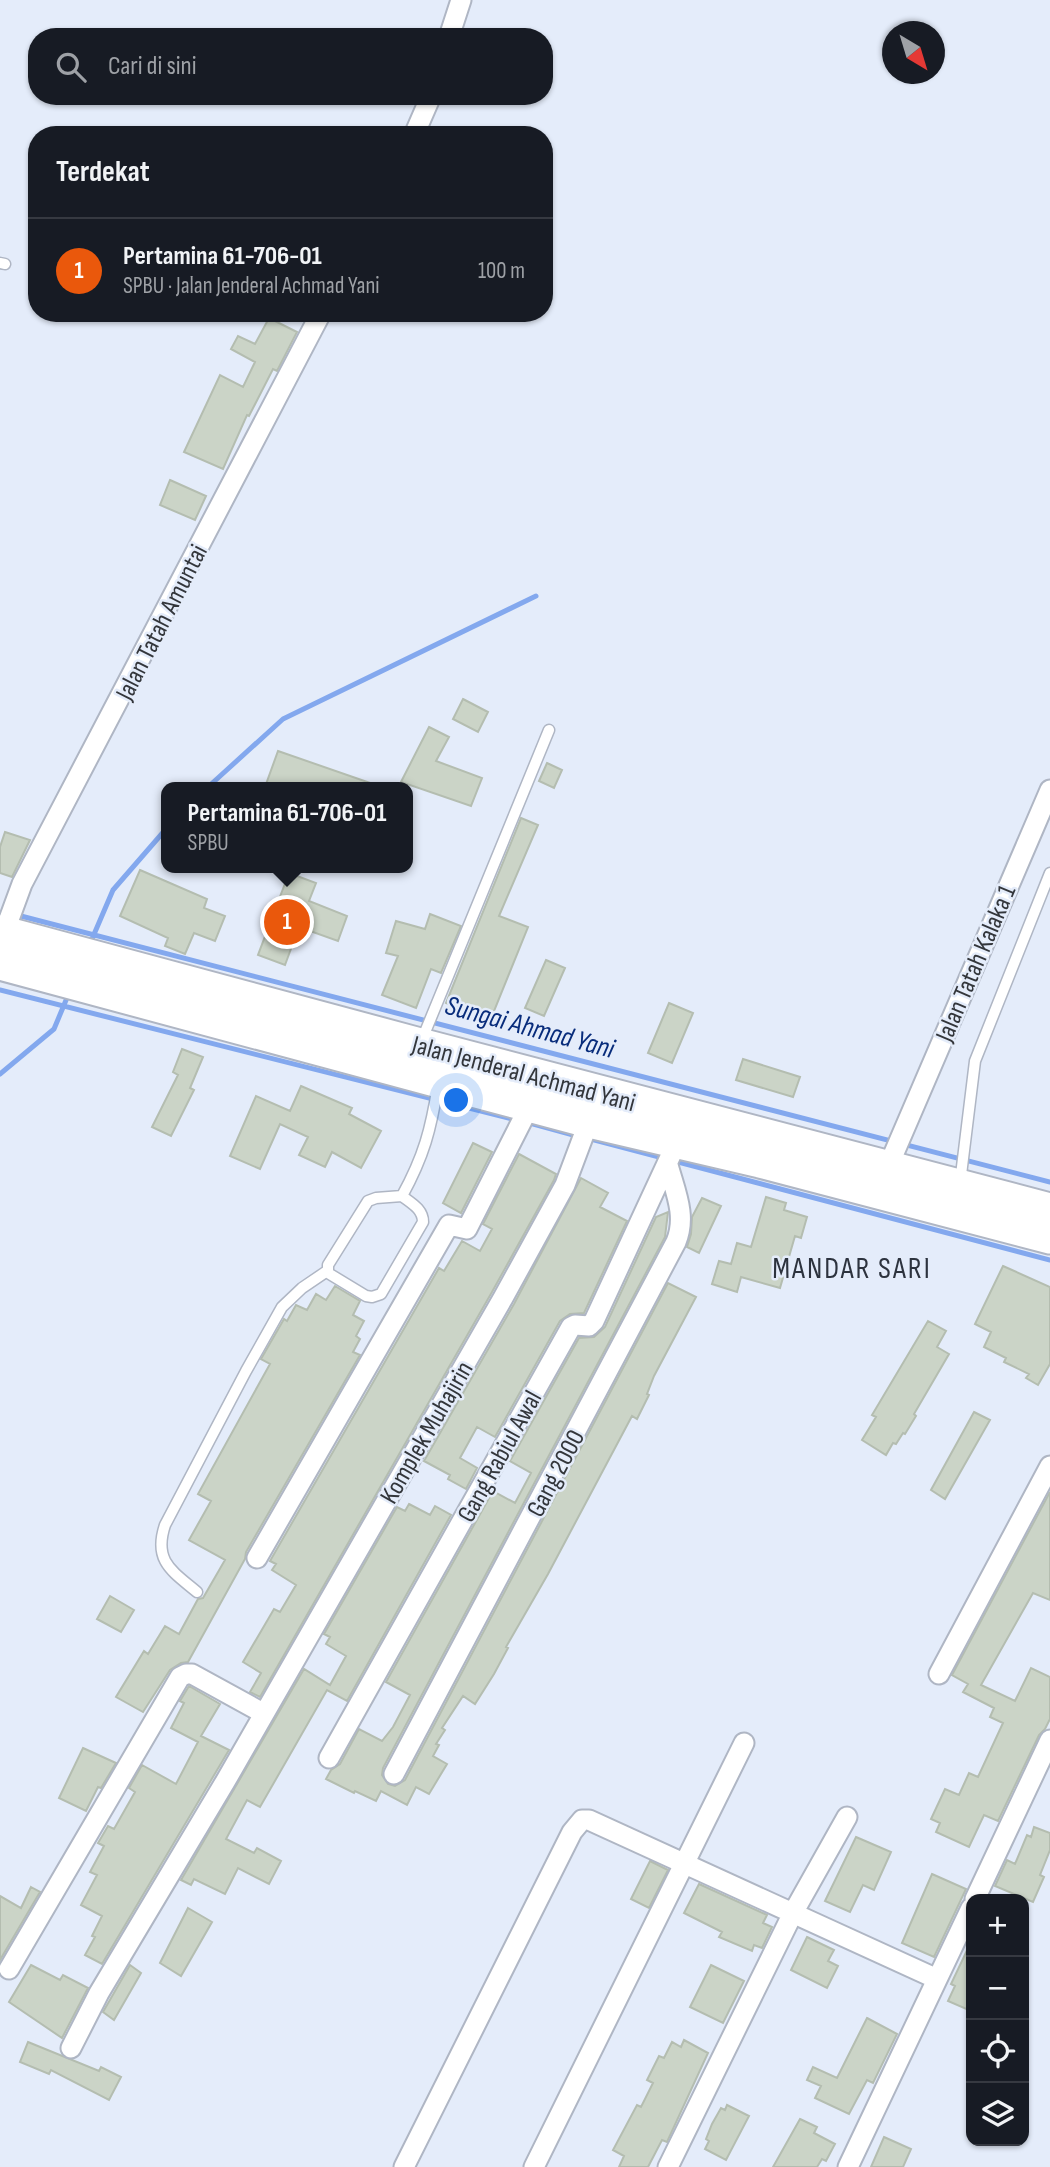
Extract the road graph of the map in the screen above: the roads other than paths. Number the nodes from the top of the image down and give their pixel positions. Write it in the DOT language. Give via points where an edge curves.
graph roads {
  1 [pos="461,0"];
  2 [pos="452,28"];
  3 [pos="427,105"];
  4 [pos="418,126"];
  5 [pos="316,322"];
  6 [pos="549,730"];
  7 [pos="1050,790"];
  8 [pos="1050,873"];
  9 [pos="6,931"];
  10 [pos="132,982"];
  11 [pos="423,1037"];
  12 [pos="436,1096"];
  13 [pos="525,1115"];
  14 [pos="585,1132"];
  15 [pos="764,1149"];
  16 [pos="895,1151"];
  17 [pos="673,1153"];
  18 [pos="961,1178"];
  19 [pos="402,1196"];
  20 [pos="1050,1210"];
  21 [pos="1050,1237"];
  22 [pos="327,1271"];
  23 [pos="1050,1466"];
  24 [pos="257,1558"];
  25 [pos="197,1592"];
  26 [pos="939,1674"];
  27 [pos="263,1713"];
  28 [pos="1050,1740"];
  29 [pos="744,1743"];
  30 [pos="329,1758"];
  31 [pos="394,1774"];
  32 [pos="847,1817"];
  33 [pos="686,1864"];
  34 [pos="977,1894"];
  35 [pos="793,1913"];
  36 [pos="966,1918"];
  37 [pos="9,1969"];
  38 [pos="937,1979"];
  39 [pos="71,2048"];
  40 [pos="404,2167"];
  41 [pos="534,2167"];
  42 [pos="668,2167"];
  43 [pos="848,2167"];
  1 -- 2 [label="street"];
  3 -- 4 [label="street"];
  5 -- 9 [label="street, Jalan Tatah Amuntai" via="22,884"];
  6 -- 11 [label="lane"];
  7 -- 16 [label="street, Jalan Tatah Kalaka 1"];
  8 -- 18 [label="lane" via="975,1061"];
  9 -- 10 [label="highway, Jalan Jenderal Achmad Yani" via="57,962"];
  10 -- 11 [label="highway, Jalan Jenderal Achmad Yani" via="210,990"];
  10 -- 12 [label="highway, Jalan Jenderal Achmad Yani"];
  11 -- 15 [label="highway, Jalan Jenderal Achmad Yani"];
  12 -- 13 [label="highway, Jalan Jenderal Achmad Yani"];
  12 -- 19 [label="lane" via="428,1141"];
  13 -- 14 [label="highway, Jalan Jenderal Achmad Yani"];
  13 -- 24 [label="street" via="467,1229 449,1225"];
  14 -- 17 [label="highway, Jalan Jenderal Achmad Yani"];
  14 -- 27 [label="street, Komplek Muhajirin" via="565,1185 503,1298"];
  15 -- 16 [label="highway, Jalan Jenderal Achmad Yani"];
  15 -- 17 [label="highway, Jalan Jenderal Achmad Yani"];
  15 -- 21 [label="highway, Jalan Jenderal Achmad Yani"];
  16 -- 18 [label="highway, Jalan Jenderal Achmad Yani"];
  17 -- 30 [label="street, Gang Rabiul Awal" via="594,1321 589,1326 572,1327"];
  17 -- 31 [label="street, Gang 2000" via="682,1216 676,1242"];
  18 -- 20 [label="highway, Jalan Jenderal Achmad Yani"];
  19 -- 22 [label="lane" via="368,1201"];
  19 -- 22 [label="lane" via="418,1208 423,1222 381,1293 366,1296"];
  22 -- 25 [label="lane" via="282,1307 165,1525 161,1552 168,1568"];
  23 -- 26 [label="street"];
  27 -- 37 [label="street" via="192,1674 180,1677"];
  27 -- 39 [label="street, Komplek Muhajirin"];
  28 -- 34 [label="street"];
  29 -- 33 [label="street"];
  32 -- 35 [label="street"];
  33 -- 35 [label="street"];
  33 -- 40 [label="street" via="589,1820 578,1823"];
  33 -- 41 [label="street"];
  35 -- 38 [label="street"];
  35 -- 42 [label="street"];
  36 -- 38 [label="street"];
  38 -- 43 [label="street"];
}
